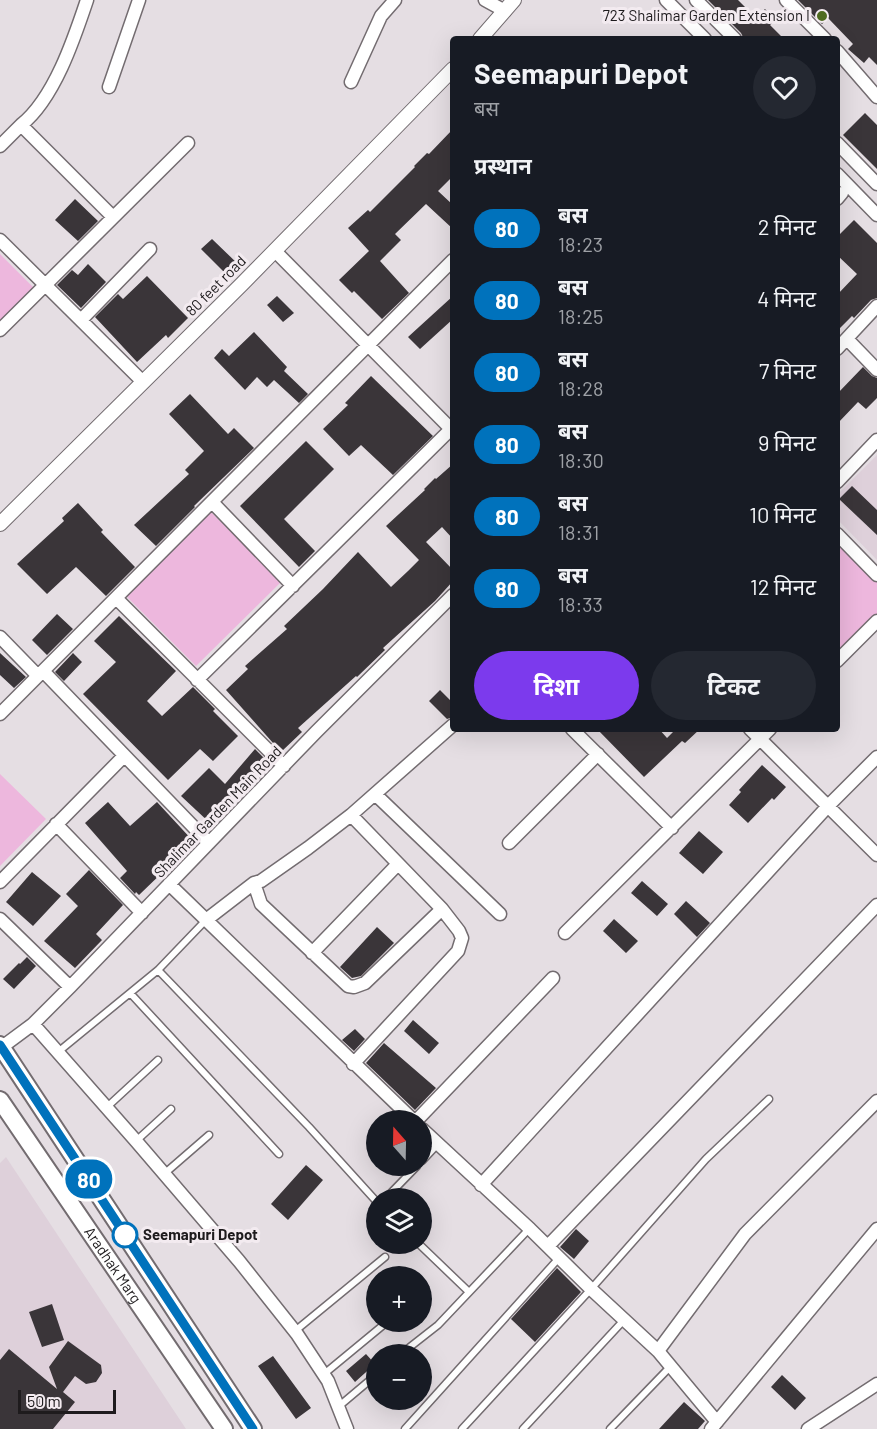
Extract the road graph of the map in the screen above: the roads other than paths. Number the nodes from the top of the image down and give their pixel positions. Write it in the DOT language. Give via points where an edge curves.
graph roads {
  1 [pos="87,0"];
  2 [pos="139,0"];
  3 [pos="395,0"];
  4 [pos="485,0"];
  5 [pos="514,0"];
  6 [pos="666,0"];
  7 [pos="696,0"];
  8 [pos="786,0"];
  9 [pos="505,11"];
  10 [pos="483,36"];
  11 [pos="702,36"];
  12 [pos="732,36"];
  13 [pos="822,36"];
  14 [pos="840,54"];
  15 [pos="450,72"];
  16 [pos="351,82"];
  17 [pos="109,87"];
  18 [pos="877,96"];
  19 [pos="21,125"];
  20 [pos="188,143"];
  21 [pos="0,146"];
  22 [pos="840,146"];
  23 [pos="840,177"];
  24 [pos="877,184"];
  25 [pos="877,215"];
  26 [pos="113,217"];
  27 [pos="0,240"];
  28 [pos="150,249"];
  29 [pos="274,251"];
  30 [pos="450,263"];
  31 [pos="46,285"];
  32 [pos="877,306"];
  33 [pos="81,320"];
  34 [pos="0,330"];
  35 [pos="847,339"];
  36 [pos="368,345"];
  37 [pos="840,347"];
  38 [pos="877,370"];
  39 [pos="143,382"];
  40 [pos="450,428"];
  41 [pos="450,432"];
  42 [pos="877,440"];
  43 [pos="840,479"];
  44 [pos="212,502"];
  45 [pos="0,524"];
  46 [pos="840,537"];
  47 [pos="877,575"];
  48 [pos="293,586"];
  49 [pos="116,598"];
  50 [pos="450,598"];
  51 [pos="877,621"];
  52 [pos="0,637"];
  53 [pos="840,658"];
  54 [pos="40,673"];
  55 [pos="197,680"];
  56 [pos="0,714"];
  57 [pos="450,728"];
  58 [pos="575,732"];
  59 [pos="753,732"];
  60 [pos="767,732"];
  61 [pos="760,739"];
  62 [pos="598,754"];
  63 [pos="124,756"];
  64 [pos="877,757"];
  65 [pos="284,766"];
  66 [pos="375,794"];
  67 [pos="828,806"];
  68 [pos="351,815"];
  69 [pos="57,824"];
  70 [pos="672,828"];
  71 [pos="209,843"];
  72 [pos="509,843"];
  73 [pos="877,855"];
  74 [pos="397,865"];
  75 [pos="0,882"];
  76 [pos="254,883"];
  77 [pos="169,884"];
  78 [pos="877,905"];
  79 [pos="442,909"];
  80 [pos="142,913"];
  81 [pos="500,915"];
  82 [pos="0,919"];
  83 [pos="206,920"];
  84 [pos="565,933"];
  85 [pos="312,954"];
  86 [pos="158,970"];
  87 [pos="553,978"];
  88 [pos="70,987"];
  89 [pos="131,994"];
  90 [pos="33,1024"];
  91 [pos="1,1046"];
  92 [pos="58,1052"];
  93 [pos="158,1060"];
  94 [pos="354,1064"];
  95 [pos="769,1099"];
  96 [pos="0,1100"];
  97 [pos="877,1101"];
  98 [pos="107,1107"];
  99 [pos="171,1109"];
  100 [pos="404,1110"];
  101 [pos="425,1110"];
  102 [pos="209,1135"];
  103 [pos="432,1140"];
  104 [pos="136,1141"];
  105 [pos="437,1145"];
  106 [pos="432,1150"];
  107 [pos="279,1154"];
  108 [pos="164,1174"];
  109 [pos="407,1176"];
  110 [pos="481,1185"];
  111 [pos="396,1188"];
  112 [pos="366,1190"];
  113 [pos="530,1228"];
  114 [pos="877,1229"];
  115 [pos="548,1246"];
  116 [pos="429,1254"];
  117 [pos="384,1257"];
  118 [pos="560,1258"];
  119 [pos="591,1289"];
  120 [pos="469,1292"];
  121 [pos="624,1320"];
  122 [pos="294,1332"];
  123 [pos="375,1332"];
  124 [pos="414,1344"];
  125 [pos="658,1351"];
  126 [pos="671,1366"];
  127 [pos="323,1375"];
  128 [pos="366,1383"];
  129 [pos="877,1384"];
  130 [pos="338,1407"];
  131 [pos="714,1425"];
  132 [pos="224,1429"];
  133 [pos="253,1429"];
  134 [pos="347,1429"];
  135 [pos="405,1429"];
  136 [pos="462,1429"];
  137 [pos="523,1429"];
  138 [pos="610,1429"];
  139 [pos="808,1429"];
  1 -- 19 [label="street" via="77,32 45,100"];
  2 -- 17 [label="street"];
  3 -- 16 [label="street" via="381,16"];
  4 -- 9 [label="street"];
  5 -- 9 [label="street"];
  6 -- 11 [label="street"];
  7 -- 12 [label="street"];
  8 -- 13 [label="street"];
  9 -- 10 [label="street"];
  14 -- 18 [label="street"];
  15 -- 29 [label="street, 80 feet road"];
  19 -- 21 [label="street"];
  19 -- 26 [label="street"];
  20 -- 26 [label="street"];
  22 -- 24 [label="street"];
  23 -- 25 [label="street"];
  26 -- 31 [label="street"];
  27 -- 31 [label="street"];
  28 -- 33 [label="street"];
  29 -- 36 [label="street"];
  29 -- 39 [label="street, 80 feet road"];
  30 -- 36 [label="street"];
  31 -- 33 [label="street"];
  31 -- 34 [label="street"];
  32 -- 35 [label="street"];
  33 -- 39 [label="street"];
  35 -- 37 [label="street"];
  35 -- 38 [label="street"];
  36 -- 40 [label="street"];
  36 -- 44 [label="street"];
  39 -- 45 [label="street, 80 feet road"];
  41 -- 48 [label="street"];
  42 -- 43 [label="street"];
  44 -- 48 [label="street"];
  44 -- 49 [label="street"];
  46 -- 47 [label="street"];
  48 -- 55 [label="street"];
  49 -- 54 [label="street"];
  49 -- 55 [label="street"];
  50 -- 65 [label="street, Shalimar Garden Main Road"];
  51 -- 53 [label="street"];
  52 -- 54 [label="street"];
  54 -- 56 [label="street"];
  54 -- 63 [label="street"];
  55 -- 65 [label="street"];
  57 -- 66 [label="street"];
  58 -- 62 [label="street"];
  59 -- 61 [label="street"];
  60 -- 61 [label="street"];
  61 -- 67 [label="street"];
  61 -- 70 [label="street"];
  62 -- 70 [label="street"];
  62 -- 72 [label="street"];
  63 -- 69 [label="street"];
  63 -- 71 [label="street"];
  64 -- 67 [label="street"];
  65 -- 71 [label="street, Shalimar Garden Main Road"];
  66 -- 68 [label="street"];
  66 -- 81 [label="street"];
  67 -- 73 [label="street"];
  67 -- 110 [label="street"];
  68 -- 74 [label="street"];
  68 -- 76 [label="street"];
  69 -- 75 [label="street"];
  69 -- 80 [label="street"];
  70 -- 84 [label="street"];
  71 -- 77 [label="street, Shalimar Garden Main Road"];
  74 -- 79 [label="street"];
  74 -- 85 [label="street"];
  76 -- 83 [label="street"];
  76 -- 85 [label="street" via="261,904"];
  77 -- 80 [label="street, Shalimar Garden Main Road"];
  77 -- 83 [label="street"];
  78 -- 115 [label="street"];
  79 -- 85 [label="street" via="358,986 348,986"];
  79 -- 94 [label="street" via="462,938 458,951"];
  80 -- 88 [label="street, Shalimar Garden Main Road"];
  82 -- 88 [label="street"];
  83 -- 86 [label="lane"];
  83 -- 94 [label="street"];
  86 -- 89 [label="lane"];
  86 -- 112 [label="lane"];
  87 -- 101 [label="street"];
  88 -- 90 [label="street, Shalimar Garden Main Road"];
  89 -- 92 [label="lane"];
  89 -- 107 [label="lane"];
  90 -- 91 [label="street, Shalimar Garden Main Road"];
  90 -- 92 [label="street"];
  91 -- 133 [label="main road, Aradhak Marg"];
  92 -- 98 [label="street"];
  93 -- 98 [label="lane"];
  94 -- 100 [label="street"];
  95 -- 119 [label="lane" via="706,1159"];
  96 -- 132 [label="main road, Aradhak Marg"];
  97 -- 125 [label="street" via="746,1234"];
  98 -- 104 [label="street"];
  99 -- 104 [label="lane"];
  102 -- 108 [label="lane"];
  103 -- 105 [label="street"];
  104 -- 108 [label="street"];
  105 -- 106 [label="lane"];
  105 -- 110 [label="street"];
  108 -- 122 [label="street"];
  109 -- 111 [label="lane"];
  110 -- 113 [label="street"];
  113 -- 115 [label="street"];
  113 -- 120 [label="lane"];
  114 -- 131 [label="street"];
  115 -- 118 [label="street"];
  116 -- 120 [label="lane"];
  117 -- 122 [label="lane"];
  118 -- 119 [label="street"];
  118 -- 135 [label="lane"];
  119 -- 121 [label="street"];
  119 -- 136 [label="lane"];
  120 -- 124 [label="lane"];
  121 -- 125 [label="street"];
  121 -- 137 [label="lane"];
  122 -- 127 [label="street"];
  123 -- 127 [label="lane"];
  125 -- 126 [label="street"];
  126 -- 131 [label="street"];
  126 -- 138 [label="lane"];
  127 -- 130 [label="street"];
  128 -- 130 [label="lane"];
  129 -- 139 [label="street"];
  130 -- 134 [label="street"];
}
